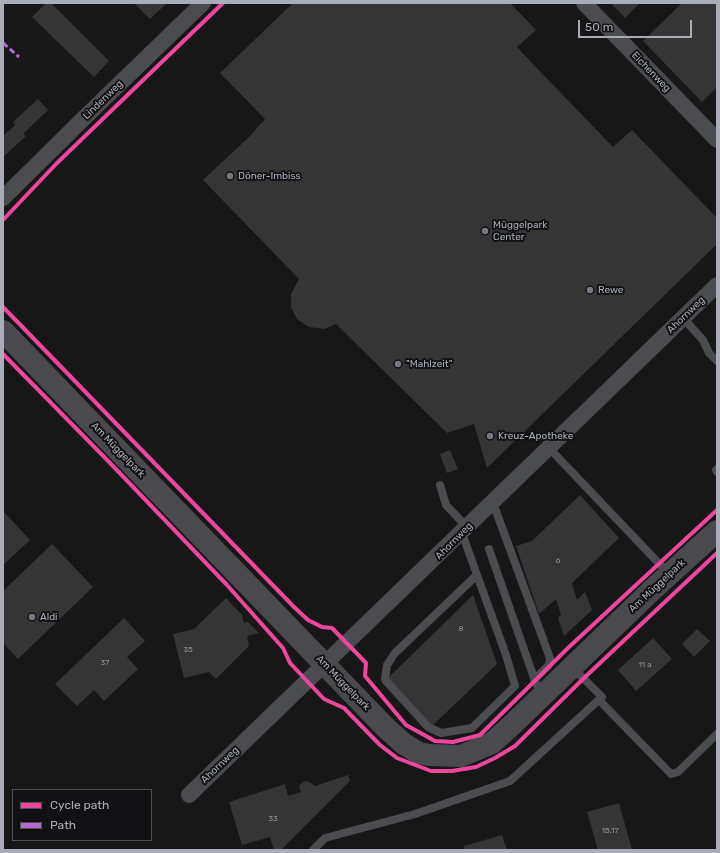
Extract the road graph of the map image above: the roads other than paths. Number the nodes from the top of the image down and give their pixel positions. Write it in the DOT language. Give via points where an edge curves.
graph roads {
  1 [pos="203,3"];
  2 [pos="584,3"];
  3 [pos="717,140"];
  4 [pos="3,198"];
  5 [pos="717,285"];
  6 [pos="683,318"];
  7 [pos="3,331"];
  8 [pos="717,361"];
  9 [pos="549,448"];
  10 [pos="440,485"];
  11 [pos="493,503"];
  12 [pos="464,530"];
  13 [pos="717,531"];
  14 [pos="489,549"];
  15 [pos="670,574"];
  16 [pos="477,575"];
  17 [pos="324,664"];
  18 [pos="572,667"];
  19 [pos="539,687"];
  20 [pos="600,700"];
  21 [pos="717,734"];
  22 [pos="190,795"];
  23 [pos="313,850"];
  1 -- 4 [label="street, Lindenweg"];
  2 -- 3 [label="street, Eichenweg"];
  5 -- 6 [label="street, Ahornweg"];
  6 -- 8 [label="lane" via="704,340"];
  6 -- 9 [label="street, Ahornweg"];
  7 -- 17 [label="main road, Am Müggelpark"];
  9 -- 11 [label="street, Ahornweg"];
  9 -- 15 [label="lane"];
  10 -- 12 [label="lane" via="446,505"];
  11 -- 12 [label="street, Ahornweg"];
  11 -- 19 [label="lane" via="550,658"];
  12 -- 16 [label="lane"];
  12 -- 17 [label="street, Ahornweg"];
  13 -- 15 [label="main road, Am Müggelpark"];
  14 -- 19 [label="lane"];
  15 -- 18 [label="main road, Am Müggelpark"];
  16 -- 16 [label="lane" via="515,686 472,728 441,734 428,727 386,681 387,665 395,653"];
  17 -- 19 [label="main road, Am Müggelpark" via="404,744 429,756 461,756 492,744"];
  17 -- 22 [label="street, Ahornweg"];
  18 -- 19 [label="main road, Am Müggelpark"];
  18 -- 20 [label="lane" via="602,698"];
  20 -- 21 [label="lane" via="671,774 678,772"];
  20 -- 23 [label="lane" via="510,781 415,814 325,838"];
}
